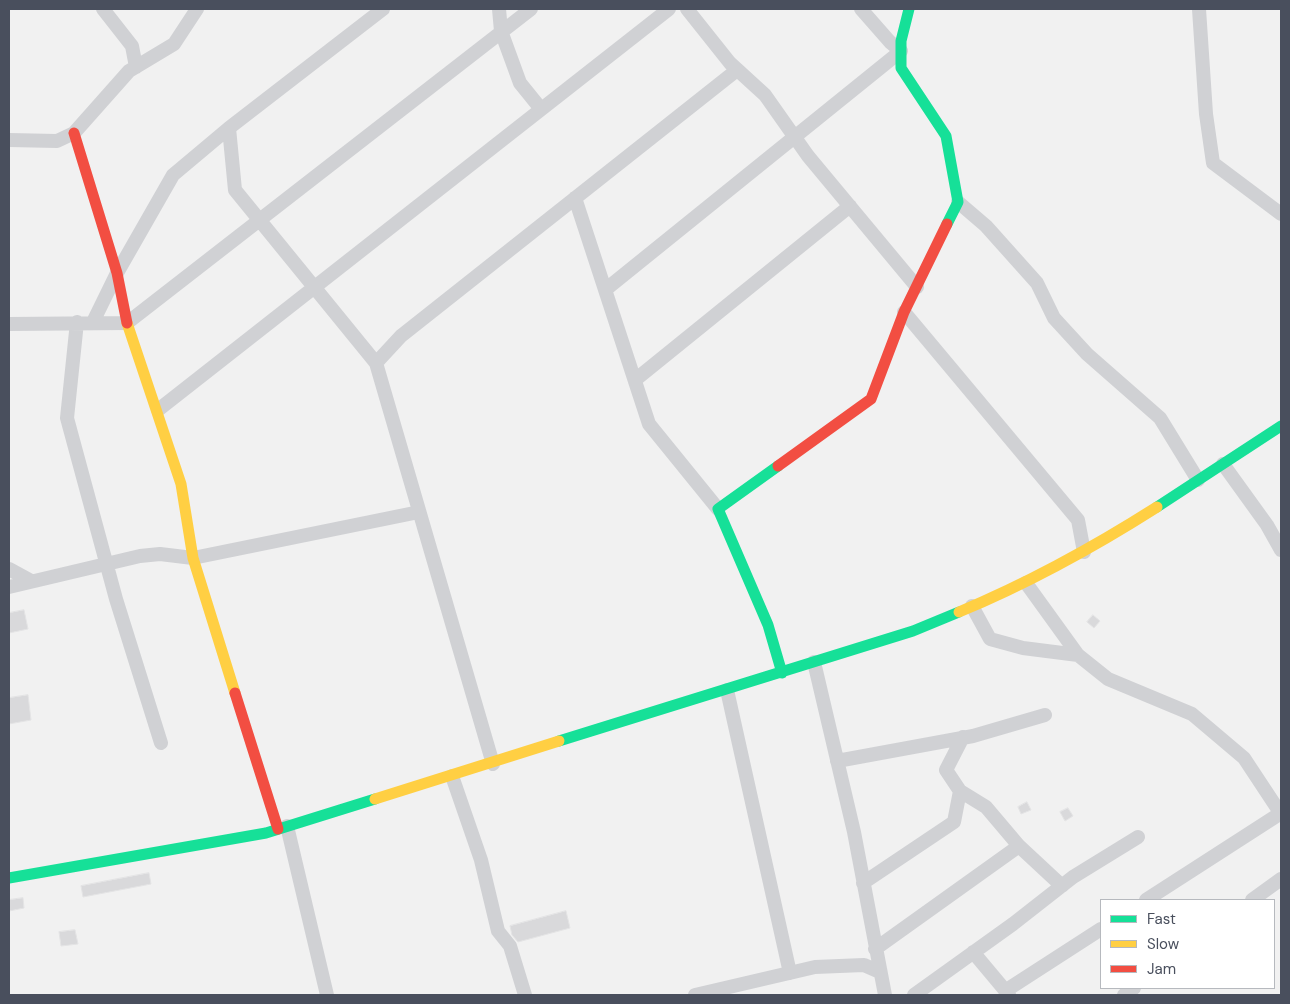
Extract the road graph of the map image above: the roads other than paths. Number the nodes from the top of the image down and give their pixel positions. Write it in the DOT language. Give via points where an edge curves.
graph roads {
  1 [pos="103,9"];
  2 [pos="197,9"];
  3 [pos="383,9"];
  4 [pos="499,9"];
  5 [pos="531,9"];
  6 [pos="669,9"];
  7 [pos="687,9"];
  8 [pos="861,9"];
  9 [pos="909,9"];
  10 [pos="1199,9"];
  11 [pos="501,31"];
  12 [pos="901,51"];
  13 [pos="136,67"];
  14 [pos="737,70"];
  15 [pos="541,110"];
  16 [pos="229,128"];
  17 [pos="74,133"];
  18 [pos="795,138"];
  19 [pos="9,140"];
  20 [pos="575,198"];
  21 [pos="958,202"];
  22 [pos="850,206"];
  23 [pos="1281,214"];
  24 [pos="260,221"];
  25 [pos="117,273"];
  26 [pos="917,287"];
  27 [pos="314,288"];
  28 [pos="606,290"];
  29 [pos="904,312"];
  30 [pos="77,322"];
  31 [pos="93,322"];
  32 [pos="127,323"];
  33 [pos="9,324"];
  34 [pos="376,364"];
  35 [pos="635,380"];
  36 [pos="158,410"];
  37 [pos="1281,426"];
  38 [pos="1223,464"];
  39 [pos="1198,480"];
  40 [pos="718,509"];
  41 [pos="419,512"];
  42 [pos="1281,550"];
  43 [pos="1084,552"];
  44 [pos="193,558"];
  45 [pos="106,564"];
  46 [pos="9,569"];
  47 [pos="31,581"];
  48 [pos="1026,583"];
  49 [pos="9,587"];
  50 [pos="972,606"];
  51 [pos="1078,655"];
  52 [pos="814,662"];
  53 [pos="782,672"];
  54 [pos="728,690"];
  55 [pos="1045,715"];
  56 [pos="962,737"];
  57 [pos="161,742"];
  58 [pos="837,760"];
  59 [pos="493,764"];
  60 [pos="452,776"];
  61 [pos="960,791"];
  62 [pos="1281,813"];
  63 [pos="283,828"];
  64 [pos="1138,837"];
  65 [pos="1019,846"];
  66 [pos="10,874"];
  67 [pos="1281,879"];
  68 [pos="863,883"];
  69 [pos="1062,886"];
  70 [pos="1148,899"];
  71 [pos="1253,899"];
  72 [pos="1100,930"];
  73 [pos="875,949"];
  74 [pos="973,952"];
  75 [pos="880,972"];
  76 [pos="790,973"];
  77 [pos="1007,993"];
  78 [pos="327,995"];
  79 [pos="525,995"];
  80 [pos="695,995"];
  81 [pos="885,995"];
  82 [pos="914,995"];
  1 -- 13 [label="street" via="132,46"];
  2 -- 13 [label="street" via="174,44"];
  3 -- 16 [label="street"];
  4 -- 11 [label="street"];
  5 -- 11 [label="street"];
  6 -- 15 [label="street"];
  7 -- 14 [label="street"];
  8 -- 12 [label="street"];
  9 -- 12 [label="street"];
  10 -- 23 [label="street" via="1206,114 1213,163"];
  11 -- 15 [label="street" via="520,82"];
  11 -- 24 [label="street"];
  12 -- 18 [label="street"];
  12 -- 21 [label="street" via="901,68 946,136"];
  13 -- 17 [label="street"];
  14 -- 18 [label="street" via="765,95"];
  14 -- 20 [label="street"];
  15 -- 27 [label="street"];
  16 -- 24 [label="street" via="235,190"];
  16 -- 25 [label="street" via="173,175"];
  17 -- 19 [label="street" via="56,140"];
  17 -- 25 [label="street"];
  18 -- 22 [label="street"];
  18 -- 28 [label="street"];
  20 -- 28 [label="street"];
  20 -- 34 [label="street" via="402,336"];
  21 -- 26 [label="street"];
  21 -- 39 [label="street" via="986,226 1037,284 1054,318 1087,354 1160,418"];
  22 -- 26 [label="street"];
  22 -- 35 [label="street"];
  24 -- 27 [label="street"];
  24 -- 32 [label="street"];
  25 -- 31 [label="street"];
  25 -- 32 [label="street"];
  26 -- 29 [label="street"];
  27 -- 34 [label="street"];
  27 -- 36 [label="street"];
  28 -- 35 [label="street"];
  29 -- 40 [label="street" via="870,400"];
  29 -- 43 [label="street" via="1078,520"];
  30 -- 31 [label="street"];
  30 -- 33 [label="street"];
  30 -- 45 [label="street" via="67,418"];
  31 -- 32 [label="street"];
  32 -- 36 [label="street"];
  34 -- 41 [label="street"];
  35 -- 40 [label="street" via="649,424"];
  36 -- 44 [label="street" via="182,484"];
  37 -- 38 [label="street"];
  38 -- 39 [label="street"];
  38 -- 42 [label="street"];
  39 -- 43 [label="street"];
  40 -- 53 [label="street" via="768,625"];
  41 -- 44 [label="street"];
  41 -- 59 [label="street"];
  43 -- 48 [label="street"];
  44 -- 45 [label="street" via="160,554"];
  44 -- 63 [label="street"];
  45 -- 47 [label="street"];
  45 -- 57 [label="street"];
  46 -- 47 [label="street"];
  47 -- 49 [label="street"];
  48 -- 50 [label="street"];
  48 -- 51 [label="street"];
  50 -- 51 [label="street" via="990,639 1023,648"];
  50 -- 52 [label="street" via="913,631"];
  51 -- 62 [label="street" via="1108,679 1192,714 1244,758"];
  52 -- 53 [label="street"];
  52 -- 58 [label="street"];
  53 -- 54 [label="street"];
  54 -- 59 [label="street"];
  54 -- 76 [label="street"];
  55 -- 56 [label="street"];
  56 -- 58 [label="street"];
  56 -- 61 [label="street" via="946,770"];
  58 -- 68 [label="street"];
  59 -- 60 [label="street"];
  60 -- 63 [label="street"];
  60 -- 79 [label="street" via="481,860 498,931 510,946"];
  61 -- 65 [label="street" via="986,807"];
  61 -- 68 [label="street" via="954,822"];
  62 -- 70 [label="street"];
  63 -- 66 [label="street"];
  63 -- 78 [label="street"];
  64 -- 69 [label="street"];
  65 -- 69 [label="street"];
  65 -- 73 [label="street"];
  67 -- 71 [label="street"];
  68 -- 73 [label="street"];
  69 -- 74 [label="street"];
  72 -- 77 [label="street"];
  73 -- 75 [label="street"];
  74 -- 77 [label="street"];
  74 -- 82 [label="street"];
  75 -- 76 [label="street" via="864,965 850,964"];
  75 -- 81 [label="street"];
  76 -- 80 [label="street"];
}
